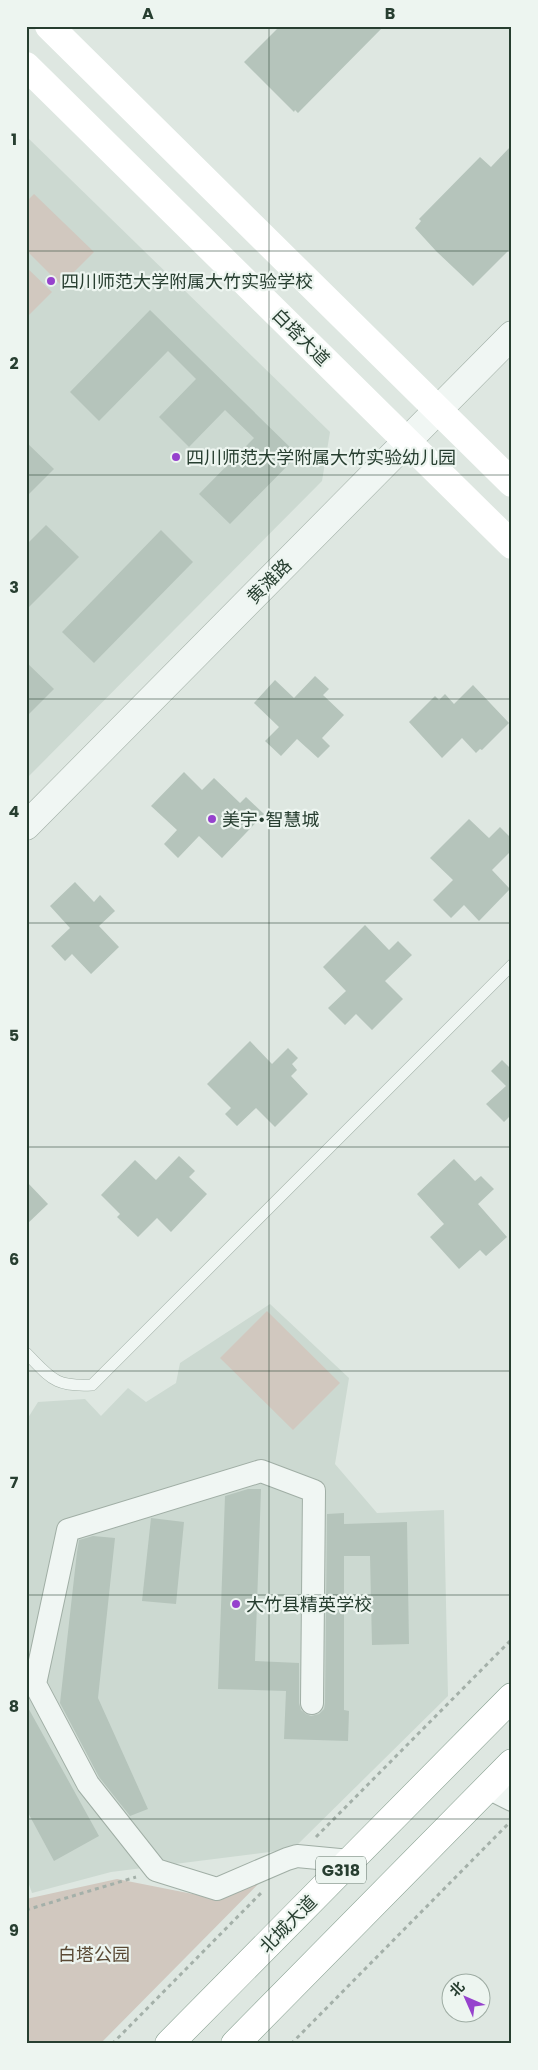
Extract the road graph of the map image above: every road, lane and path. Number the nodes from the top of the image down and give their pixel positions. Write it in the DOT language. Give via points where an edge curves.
graph roads {
  1 [pos="49,26"];
  2 [pos="26,66"];
  3 [pos="512,335"];
  4 [pos="438,410"];
  5 [pos="407,442"];
  6 [pos="512,483"];
  7 [pos="512,545"];
  8 [pos="26,826"];
  9 [pos="512,965"];
  10 [pos="26,1353"];
  11 [pos="512,1696"];
  12 [pos="312,1703"];
  13 [pos="512,1763"];
  14 [pos="488,1788"];
  15 [pos="512,1800"];
  16 [pos="512,1820"];
  17 [pos="350,1861"];
  18 [pos="156,1870"];
  19 [pos="26,1910"];
  20 [pos="169,2044"];
  21 [pos="235,2044"];
  22 [pos="291,2044"];
  1 -- 4 [label="main road"];
  2 -- 5 [label="main road, 白塔大道"];
  3 -- 4 [label="street, 黄滩路"];
  4 -- 5 [label="street, 黄滩路"];
  4 -- 6 [label="main road"];
  5 -- 7 [label="main road, 白塔大道"];
  5 -- 8 [label="street, 黄滩路"];
  9 -- 10 [label="lane" via="92,1385 71,1386 52,1379"];
  11 -- 17 [label="main road, 北城大道 / G318"];
  12 -- 18 [label="street" via="314,1490 260,1471 68,1530 34,1684 88,1784"];
  13 -- 14 [label="main road, G318"];
  14 -- 15 [label="street"];
  14 -- 21 [label="main road, G318"];
  16 -- 22 [label="path"];
  17 -- 18 [label="street" via="292,1858 217,1889"];
  17 -- 20 [label="main road, 北城大道 / G318"];
  18 -- 19 [label="path"];
}
